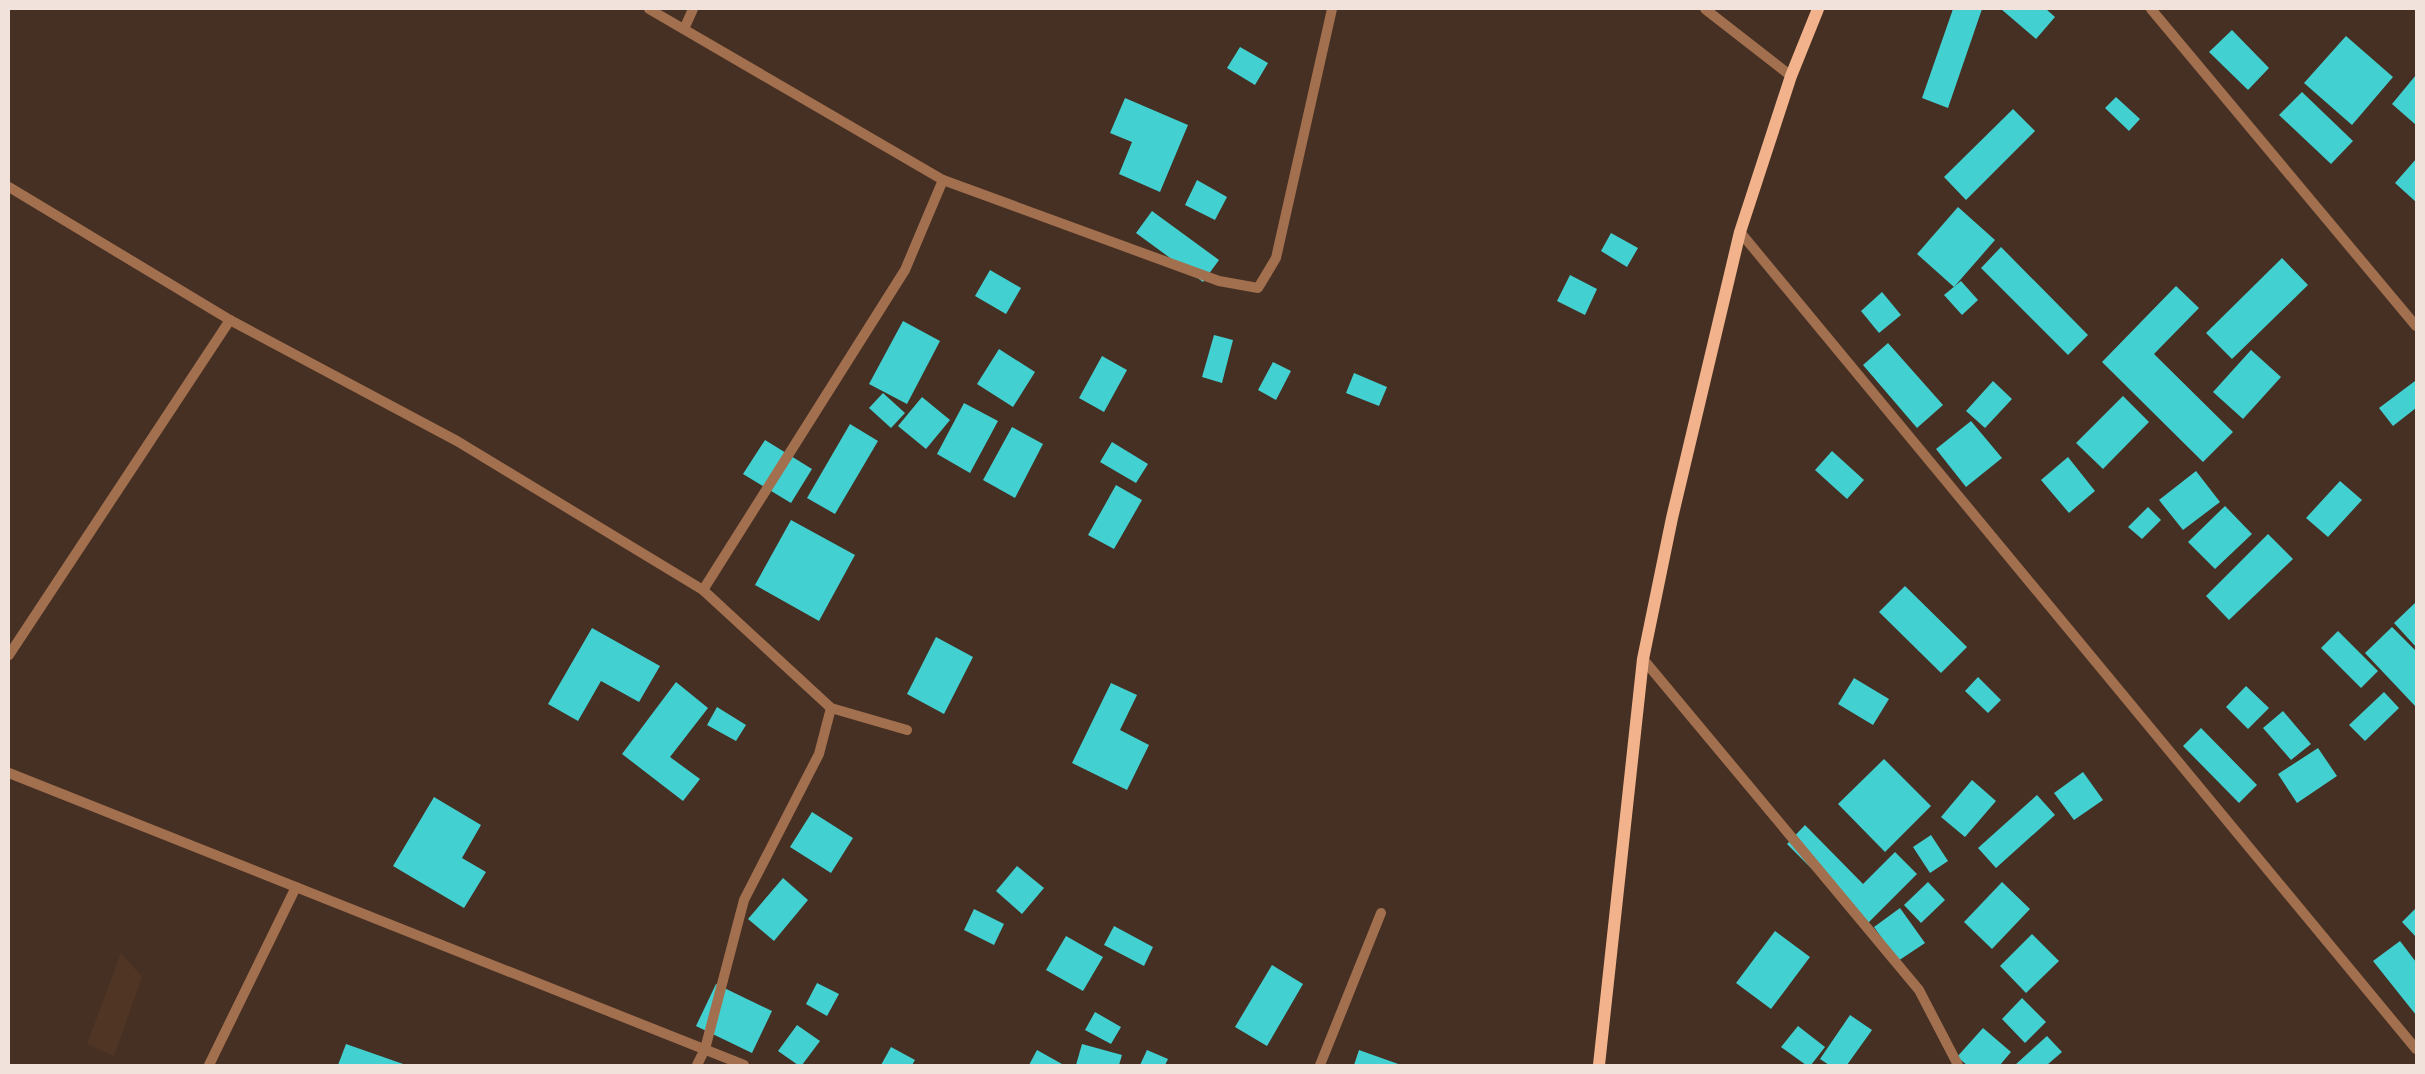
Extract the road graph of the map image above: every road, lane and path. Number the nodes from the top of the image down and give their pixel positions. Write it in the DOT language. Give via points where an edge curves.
graph roads {
  1 [pos="649,9"];
  2 [pos="693,9"];
  3 [pos="1332,9"];
  4 [pos="1705,9"];
  5 [pos="1818,9"];
  6 [pos="2151,9"];
  7 [pos="684,29"];
  8 [pos="1791,76"];
  9 [pos="943,180"];
  10 [pos="9,186"];
  11 [pos="1740,232"];
  12 [pos="230,320"];
  13 [pos="2416,326"];
  14 [pos="703,590"];
  15 [pos="9,655"];
  16 [pos="1643,659"];
  17 [pos="830,708"];
  18 [pos="907,730"];
  19 [pos="9,773"];
  20 [pos="296,887"];
  21 [pos="1381,913"];
  22 [pos="705,1049"];
  23 [pos="2416,1049"];
  24 [pos="209,1065"];
  25 [pos="697,1065"];
  26 [pos="744,1065"];
  27 [pos="1320,1065"];
  28 [pos="1599,1065"];
  29 [pos="1958,1065"];
  1 -- 7 [label="street"];
  2 -- 7 [label="street"];
  3 -- 9 [label="street" via="1276,258 1258,288 1219,281"];
  4 -- 8 [label="street"];
  5 -- 8 [label="main road"];
  6 -- 13 [label="street"];
  7 -- 9 [label="street"];
  8 -- 11 [label="main road"];
  9 -- 14 [label="street" via="905,270"];
  10 -- 12 [label="street"];
  11 -- 16 [label="main road" via="1672,518"];
  11 -- 23 [label="street"];
  12 -- 14 [label="street" via="457,441"];
  12 -- 15 [label="street"];
  14 -- 17 [label="street"];
  16 -- 28 [label="main road"];
  16 -- 29 [label="street" via="1919,990"];
  17 -- 18 [label="street"];
  17 -- 22 [label="street" via="819,754 744,900"];
  19 -- 20 [label="street"];
  20 -- 22 [label="street"];
  20 -- 24 [label="street"];
  21 -- 27 [label="street"];
  22 -- 25 [label="street"];
  22 -- 26 [label="street"];
}
